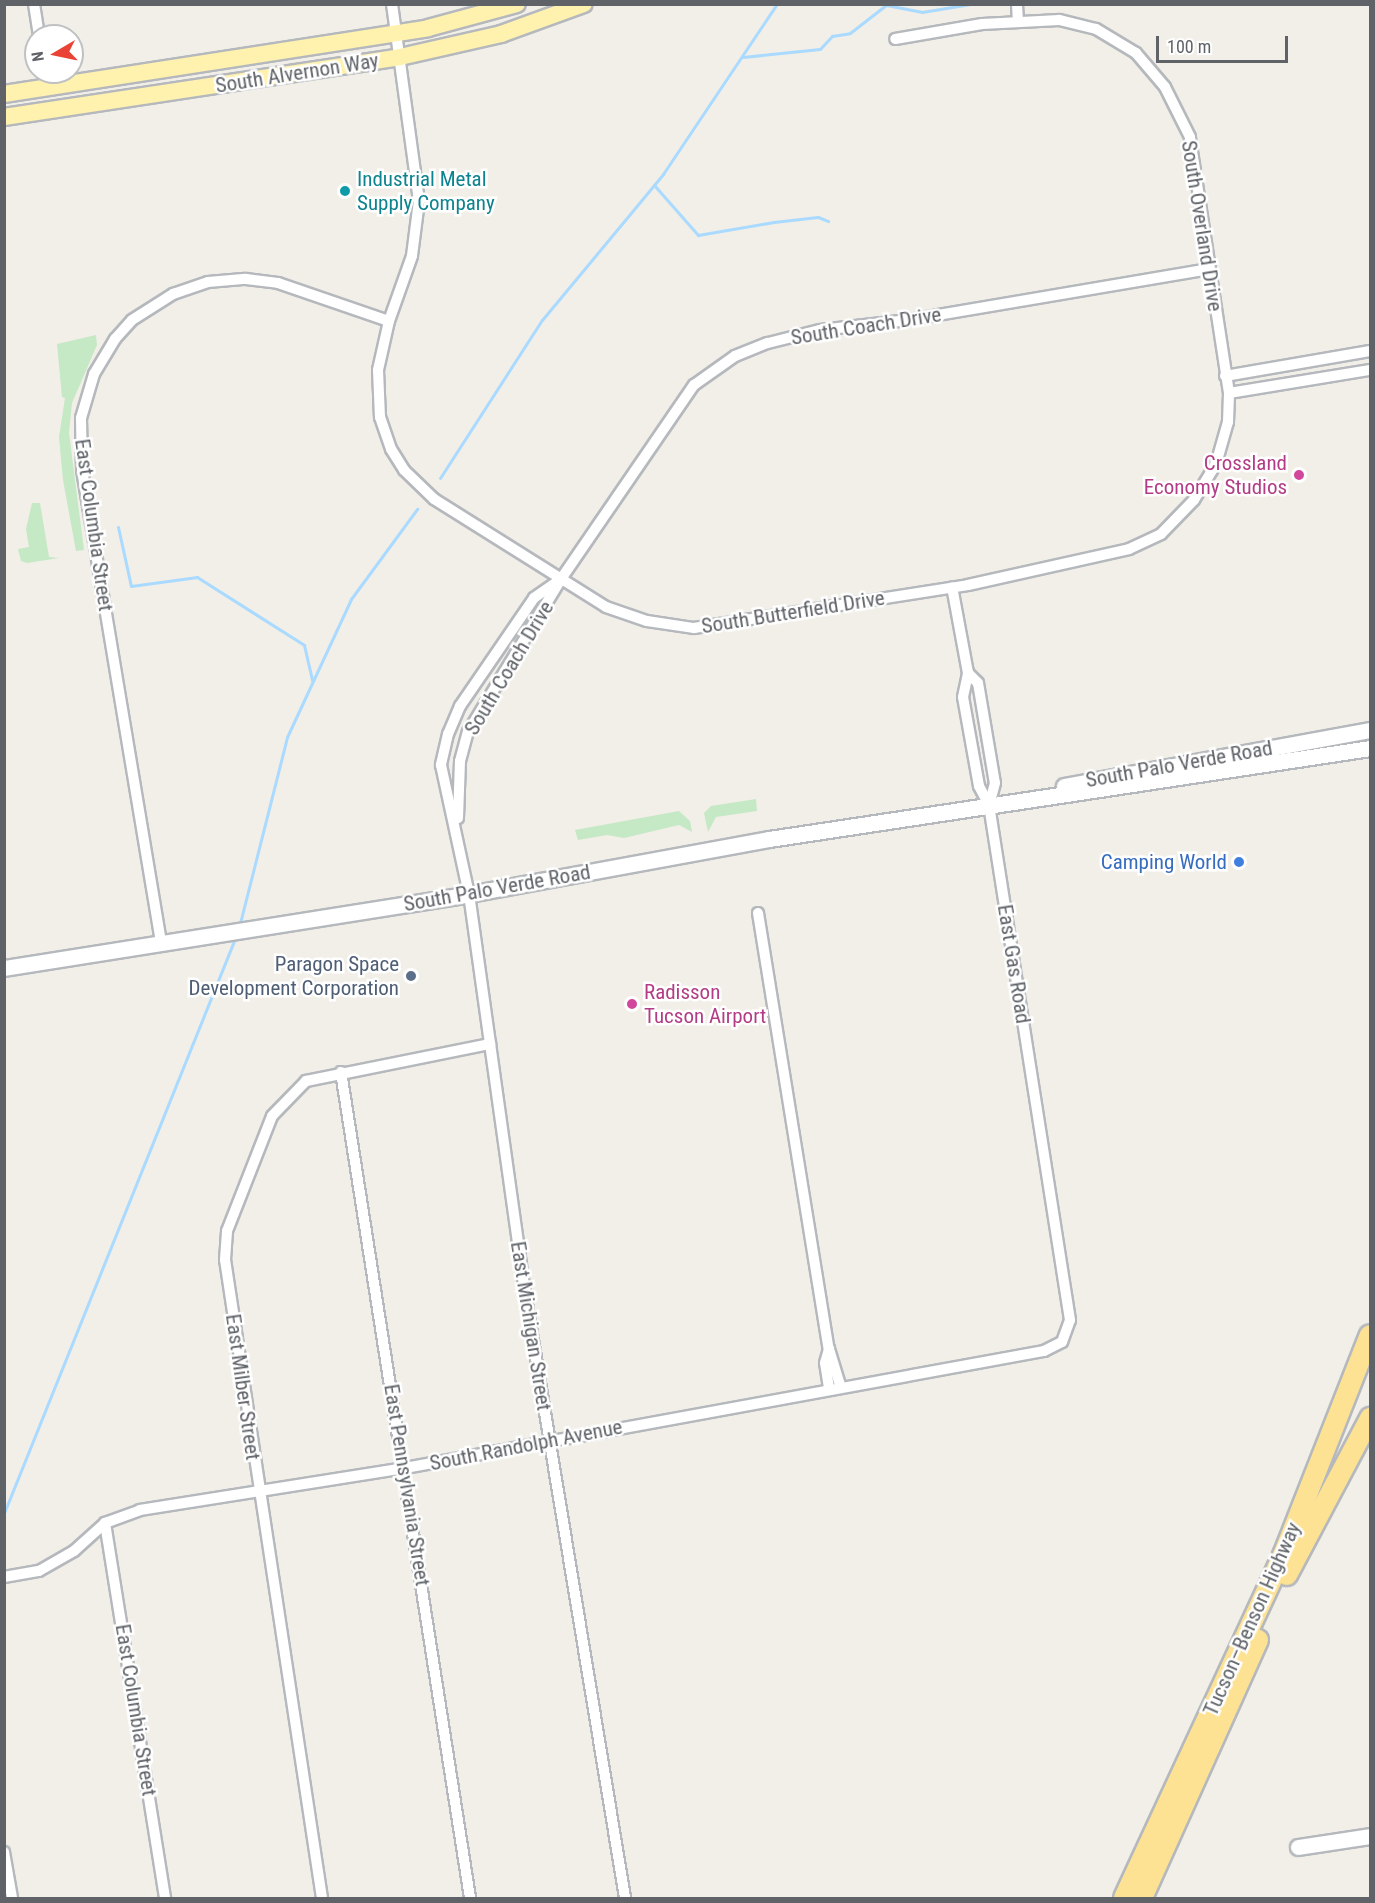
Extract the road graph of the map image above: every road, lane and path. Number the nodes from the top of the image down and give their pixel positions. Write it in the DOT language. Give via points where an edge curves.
graph roads {
  1 [pos="34,4"];
  2 [pos="392,4"];
  3 [pos="517,4"];
  4 [pos="584,4"];
  5 [pos="1017,4"];
  6 [pos="1018,21"];
  7 [pos="37,24"];
  8 [pos="397,33"];
  9 [pos="896,39"];
  10 [pos="400,57"];
  11 [pos="84,75"];
  12 [pos="33,84"];
  13 [pos="4,94"];
  14 [pos="4,117"];
  15 [pos="1209,269"];
  16 [pos="389,321"];
  17 [pos="1371,351"];
  18 [pos="1304,363"];
  19 [pos="1371,370"];
  20 [pos="1225,376"];
  21 [pos="1228,393"];
  22 [pos="561,579"];
  23 [pos="952,587"];
  24 [pos="968,673"];
  25 [pos="1371,730"];
  26 [pos="448,734"];
  27 [pos="465,741"];
  28 [pos="1371,748"];
  29 [pos="1244,752"];
  30 [pos="1157,780"];
  31 [pos="989,805"];
  32 [pos="458,830"];
  33 [pos="469,894"];
  34 [pos="758,913"];
  35 [pos="161,942"];
  36 [pos="4,968"];
  37 [pos="490,1044"];
  38 [pos="341,1072"];
  39 [pos="1371,1335"];
  40 [pos="1062,1342"];
  41 [pos="835,1387"];
  42 [pos="1371,1418"];
  43 [pos="549,1440"];
  44 [pos="405,1468"];
  45 [pos="259,1493"];
  46 [pos="105,1522"];
  47 [pos="4,1577"];
  48 [pos="1371,1836"];
  49 [pos="1298,1847"];
  50 [pos="4,1852"];
  51 [pos="1142,1898"];
  52 [pos="12,1899"];
  53 [pos="165,1899"];
  54 [pos="322,1899"];
  55 [pos="471,1899"];
  56 [pos="625,1899"];
  57 [pos="1124,1899"];
  1 -- 7 [label="street"];
  2 -- 8 [label="street"];
  3 -- 8 [label="main road, South Alvernon Way" via="456,22"];
  4 -- 10 [label="main road, South Alvernon Way" via="501,34"];
  5 -- 6 [label="street"];
  6 -- 9 [label="street, South Overland Drive"];
  6 -- 15 [label="street, South Overland Drive" via="1059,20 1096,29 1136,53 1165,87 1190,136"];
  8 -- 10 [label="street"];
  8 -- 11 [label="main road, South Alvernon Way"];
  10 -- 14 [label="main road, South Alvernon Way"];
  10 -- 16 [label="street" via="419,217 412,256"];
  12 -- 13 [label="main road, South Alvernon Way"];
  15 -- 20 [label="street, South Overland Drive"];
  15 -- 22 [label="street, South Coach Drive" via="908,320 823,330 768,343 735,356 694,385"];
  16 -- 22 [label="street, South Butterfield Drive" via="380,357 377,396 383,428 396,458 434,499"];
  16 -- 35 [label="street, East Columbia Street" via="278,284 246,279 208,282 173,294 132,320 94,374 81,418 82,470"];
  17 -- 18 [label="street"];
  18 -- 20 [label="street"];
  18 -- 21 [label="street" via="1281,373 1238,380"];
  19 -- 21 [label="street"];
  20 -- 21 [label="street, South Butterfield Drive"];
  21 -- 23 [label="street, South Butterfield Drive" via="1228,422 1216,464 1194,500 1161,534 1098,558"];
  22 -- 23 [label="street, South Butterfield Drive" via="606,607 647,621 694,628"];
  22 -- 26 [label="street, South Coach Drive" via="534,598 460,706"];
  22 -- 27 [label="street, South Coach Drive" via="489,693"];
  23 -- 24 [label="street, East Gas Road"];
  24 -- 31 [label="street, East Gas Road" via="963,697 979,786"];
  24 -- 31 [label="street" via="978,683 993,772"];
  25 -- 29 [label="main road, South Palo Verde Road"];
  26 -- 27 [label="street"];
  26 -- 32 [label="street, South Coach Drive" via="441,765 444,790"];
  27 -- 32 [label="street, South Coach Drive" via="460,761"];
  28 -- 30 [label="main road, South Palo Verde Road"];
  29 -- 30 [label="main road" via="1216,764 1166,772"];
  29 -- 31 [label="main road, South Palo Verde Road" via="1108,775"];
  30 -- 31 [label="main road, South Palo Verde Road"];
  31 -- 33 [label="main road, South Palo Verde Road" via="770,839"];
  31 -- 40 [label="street, East Gas Road" via="1070,1320"];
  32 -- 33 [label="street, South Coach Drive"];
  33 -- 35 [label="main road, South Palo Verde Road"];
  33 -- 37 [label="street, East Michigan Street"];
  34 -- 41 [label="street"];
  35 -- 36 [label="main road, South Palo Verde Road"];
  37 -- 38 [label="street, East Milber Street"];
  37 -- 43 [label="street, East Michigan Street"];
  38 -- 44 [label="street, East Pennsylvania Street"];
  38 -- 45 [label="street, East Milber Street" via="306,1082 272,1116 227,1231 225,1260"];
  39 -- 57 [label="highway, Tucson–Benson Highway" via="1284,1553"];
  40 -- 41 [label="street, South Randolph Avenue" via="1044,1351"];
  41 -- 43 [label="street, South Randolph Avenue"];
  42 -- 51 [label="highway, Tucson–Benson Highway" via="1293,1562"];
  43 -- 44 [label="street, South Randolph Avenue"];
  43 -- 56 [label="street, East Michigan Street"];
  44 -- 45 [label="street, South Randolph Avenue"];
  44 -- 55 [label="street, East Pennsylvania Street"];
  45 -- 46 [label="street, South Randolph Avenue" via="140,1510"];
  45 -- 54 [label="street, East Milber Street"];
  46 -- 47 [label="street, South Randolph Avenue" via="74,1551 39,1571"];
  46 -- 53 [label="street, East Columbia Street"];
  48 -- 49 [label="main road"];
  50 -- 52 [label="street"];
}
